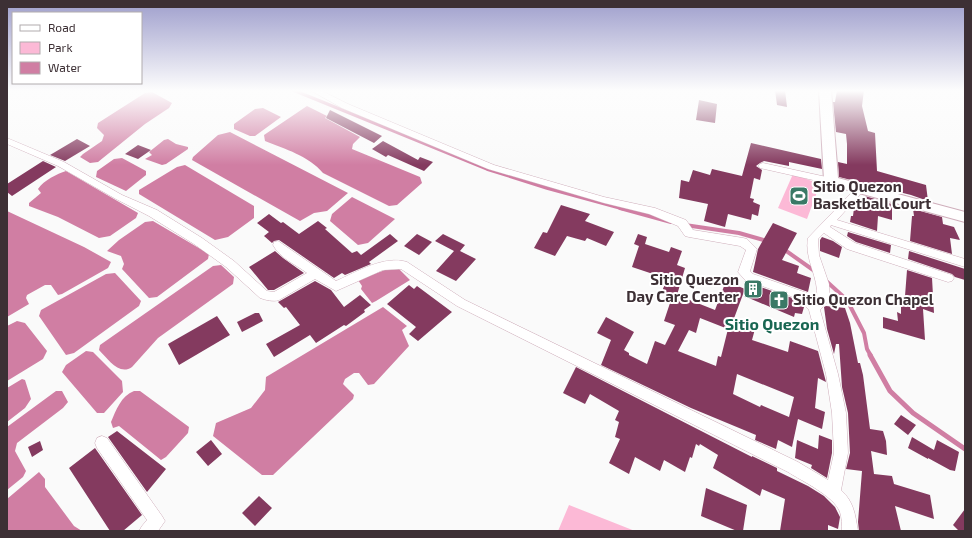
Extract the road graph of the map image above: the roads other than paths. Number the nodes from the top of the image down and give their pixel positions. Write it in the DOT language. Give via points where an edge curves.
graph roads {
  1 [pos="367,115"];
  2 [pos="827,115"];
  3 [pos="7,141"];
  4 [pos="763,166"];
  5 [pos="831,181"];
  6 [pos="860,189"];
  7 [pos="965,216"];
  8 [pos="826,224"];
  9 [pos="278,245"];
  10 [pos="965,263"];
  11 [pos="314,274"];
  12 [pos="948,278"];
  13 [pos="814,308"];
  14 [pos="102,443"];
  15 [pos="833,493"];
  16 [pos="147,531"];
  17 [pos="850,531"];
  1 -- 13 [label="street" via="491,166 604,200 651,211 682,223 689,233 743,242 752,249 744,272 749,277 803,296"];
  2 -- 5 [label="street"];
  3 -- 11 [label="street" via="61,164 153,213 230,264 264,295 275,297"];
  4 -- 5 [label="street"];
  5 -- 6 [label="street"];
  6 -- 7 [label="street"];
  6 -- 8 [label="street"];
  8 -- 10 [label="street"];
  8 -- 12 [label="street" via="851,246"];
  8 -- 13 [label="street" via="813,238 811,245 823,285 823,300"];
  9 -- 11 [label="street" via="288,256"];
  11 -- 15 [label="street" via="336,286 382,266 402,266 461,303 793,467"];
  13 -- 15 [label="street" via="832,374 839,413 841,453"];
  14 -- 16 [label="street" via="157,521"];
  15 -- 17 [label="street" via="848,511"];
}
